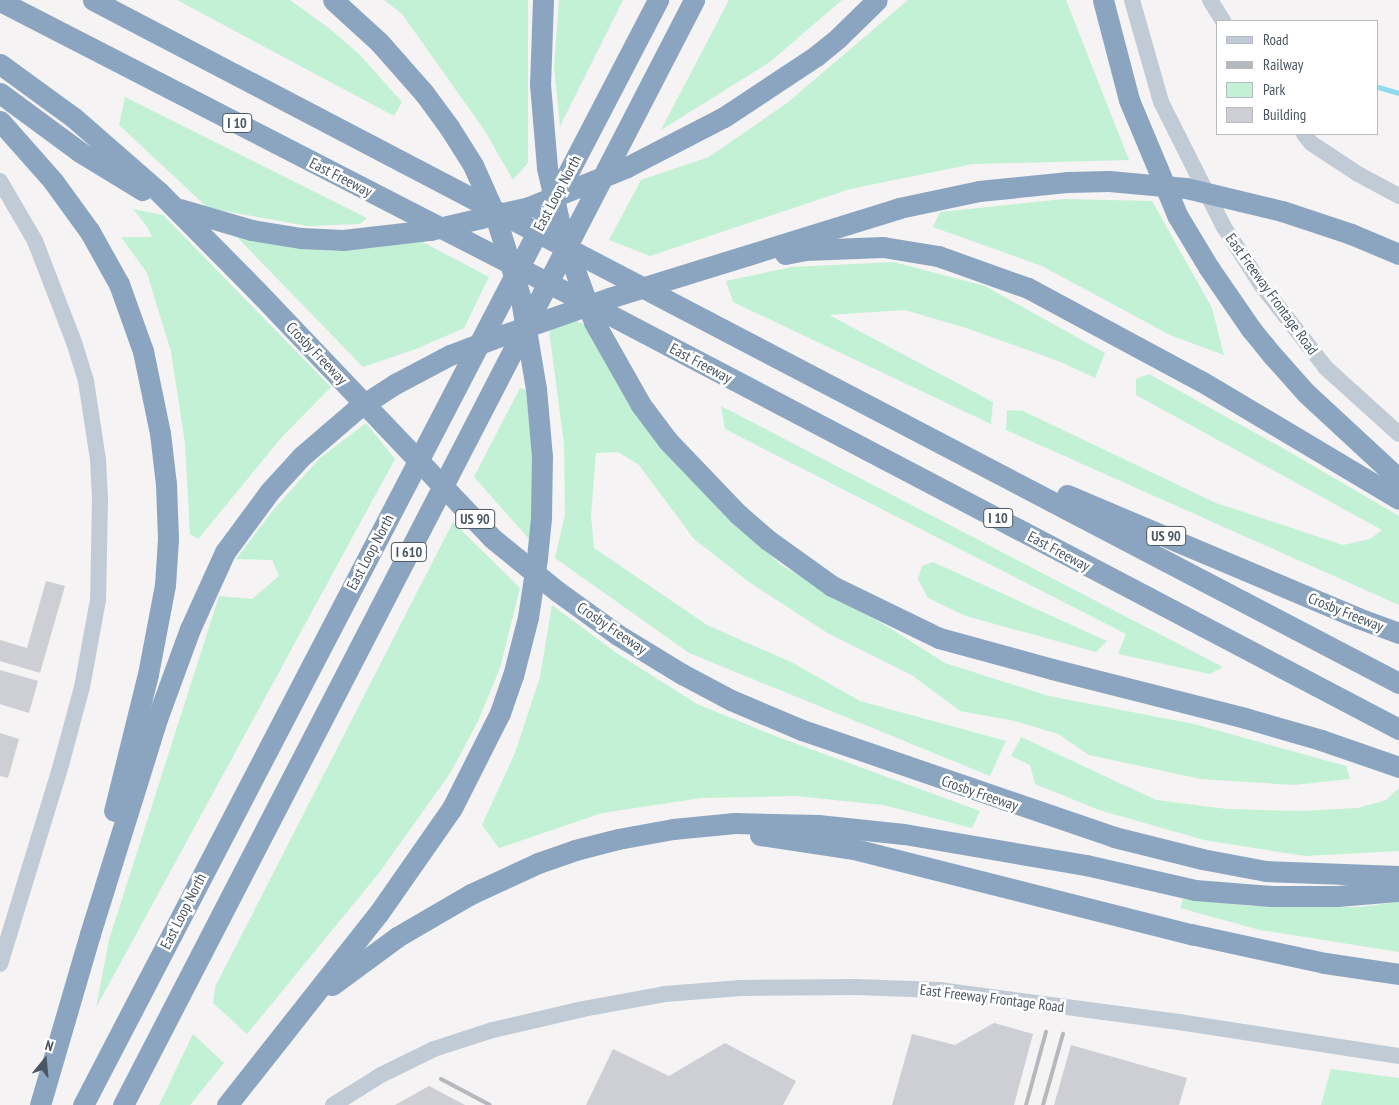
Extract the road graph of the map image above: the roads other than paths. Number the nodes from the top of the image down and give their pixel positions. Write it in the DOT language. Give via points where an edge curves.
graph roads {
  1 [pos="93,0"];
  2 [pos="543,0"];
  3 [pos="658,0"];
  4 [pos="694,0"];
  5 [pos="877,0"];
  6 [pos="1103,0"];
  7 [pos="1132,0"];
  8 [pos="1210,0"];
  9 [pos="0,1"];
  10 [pos="340,6"];
  11 [pos="1222,20"];
  12 [pos="0,64"];
  13 [pos="0,93"];
  14 [pos="0,121"];
  15 [pos="1305,135"];
  16 [pos="0,180"];
  17 [pos="1399,196"];
  18 [pos="1399,254"];
  19 [pos="745,258"];
  20 [pos="1399,434"];
  21 [pos="934,439"];
  22 [pos="1399,479"];
  23 [pos="1399,499"];
  24 [pos="1399,633"];
  25 [pos="1399,683"];
  26 [pos="1399,729"];
  27 [pos="1399,767"];
  28 [pos="618,839"];
  29 [pos="1398,884"];
  30 [pos="90,934"];
  31 [pos="0,964"];
  32 [pos="1399,974"];
  33 [pos="307,1006"];
  34 [pos="1399,1056"];
  35 [pos="40,1105"];
  36 [pos="83,1105"];
  37 [pos="123,1105"];
  38 [pos="228,1105"];
  39 [pos="334,1105"];
  1 -- 21 [label="highway"];
  2 -- 27 [label="highway" via="540,84 547,168 563,238 594,322 640,405 668,441 768,540 832,586 939,638 1245,718"];
  3 -- 36 [label="highway, East Loop North / I 610"];
  4 -- 37 [label="highway, I 610"];
  5 -- 13 [label="highway" via="838,38 783,79 724,117 627,167 529,207 430,230 370,238 301,238 252,230 178,209 80,152"];
  6 -- 22 [label="highway" via="1129,100 1178,215 1209,268 1251,329 1306,393"];
  7 -- 20 [label="main road, East Freeway Frontage Road" via="1161,102 1224,227 1262,286 1326,368"];
  8 -- 11 [label="main road"];
  9 -- 26 [label="highway, East Freeway / I 10" via="597,308"];
  10 -- 33 [label="highway" via="405,70 449,127 484,188 514,272 532,355 542,457 541,518 522,644 500,713 452,808 378,914"];
  12 -- 29 [label="highway, Crosby Freeway / US 90" via="73,116 166,198 492,538 618,635 682,674 731,700 802,730 1114,837 1266,871"];
  14 -- 30 [label="highway" via="53,181 85,224 118,284 143,351 153,389 166,484 168,539 156,636 88,913"];
  15 -- 17 [label="main road" via="1311,143 1358,174"];
  16 -- 31 [label="main road" via="35,241 86,381 100,491 98,600 77,704"];
  18 -- 19 [label="highway" via="1282,211 1186,188 1108,181 979,190 941,198 899,208"];
  19 -- 23 [label="highway" via="805,250 883,247 938,256 976,268 1028,288 1201,380"];
  19 -- 30 [label="highway" via="503,334 450,356 358,408 302,456 276,484 225,552 190,630 156,720"];
  21 -- 24 [label="highway, Crosby Freeway / US 90"];
  21 -- 25 [label="highway"];
  28 -- 29 [label="highway" via="735,823 818,825 914,836 1086,865 1195,890 1337,896"];
  28 -- 32 [label="highway" via="681,833 746,834 846,848 1191,934 1325,964"];
  28 -- 33 [label="highway" via="538,863 471,894 397,937"];
  30 -- 35 [label="highway"];
  33 -- 38 [label="highway"];
  34 -- 39 [label="main road, East Freeway Frontage Road" via="939,990 797,986 741,988 665,994 493,1030 434,1049 381,1075"];
}
